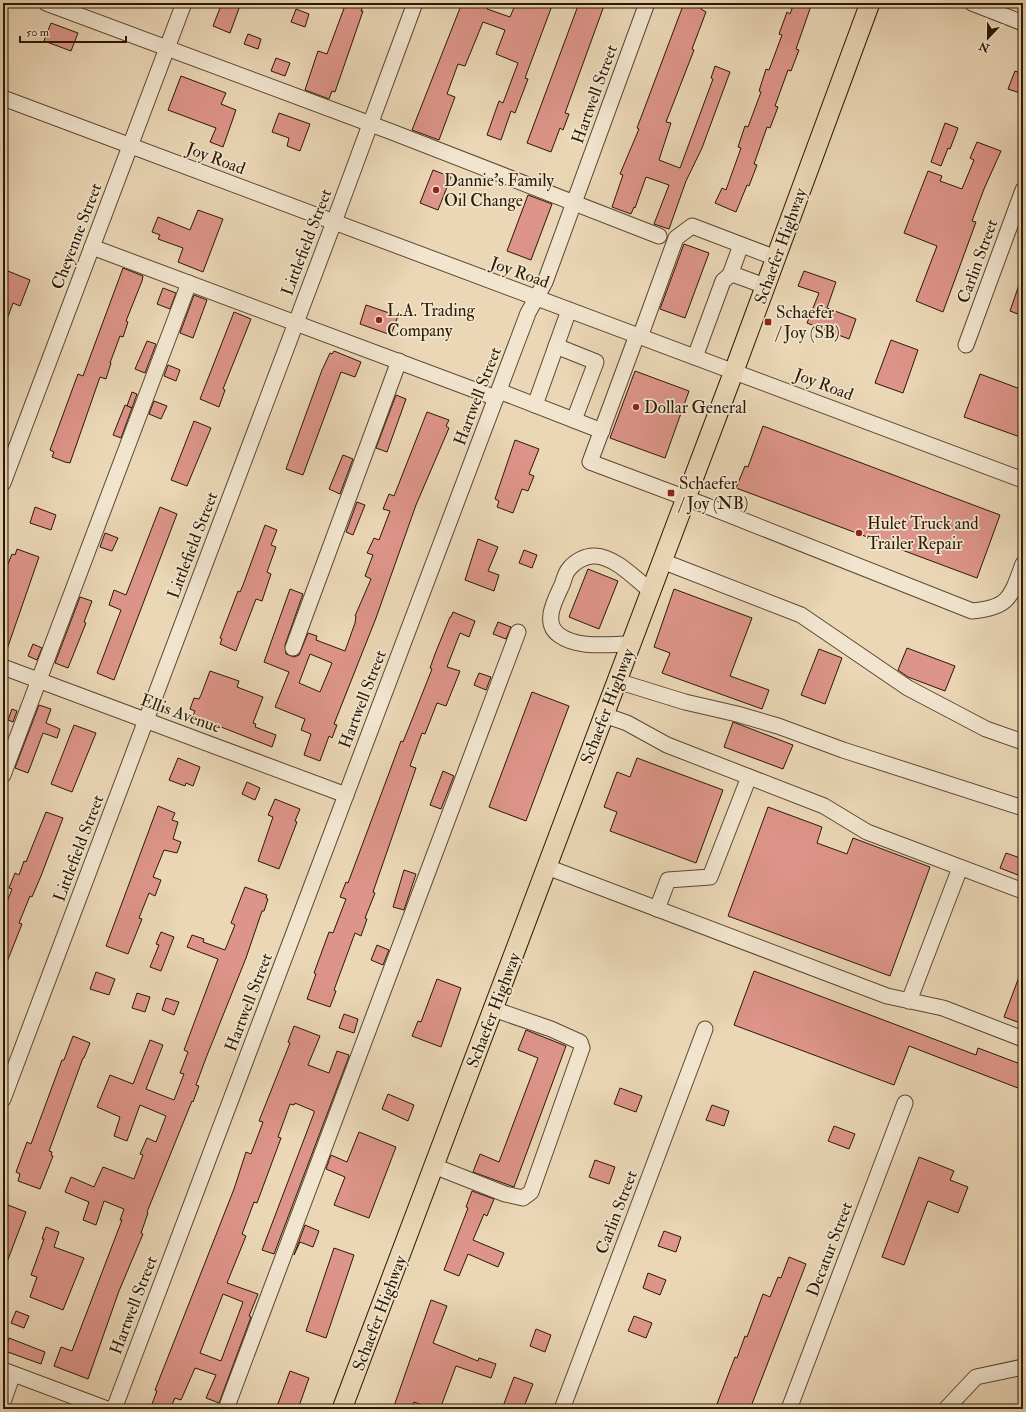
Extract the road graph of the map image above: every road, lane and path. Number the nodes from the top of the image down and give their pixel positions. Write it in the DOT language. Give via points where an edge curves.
graph roads {
  1 [pos="46,3"];
  2 [pos="184,3"];
  3 [pos="415,3"];
  4 [pos="648,3"];
  5 [pos="870,3"];
  6 [pos="978,4"];
  7 [pos="1023,23"];
  8 [pos="167,48"];
  9 [pos="3,98"];
  10 [pos="370,124"];
  11 [pos="130,146"];
  12 [pos="1023,190"];
  13 [pos="574,203"];
  14 [pos="334,222"];
  15 [pos="659,236"];
  16 [pos="741,245"];
  17 [pos="92,247"];
  18 [pos="776,258"];
  19 [pos="730,275"];
  20 [pos="189,283"];
  21 [pos="766,286"];
  22 [pos="537,298"];
  23 [pos="569,310"];
  24 [pos="296,322"];
  25 [pos="638,336"];
  26 [pos="966,345"];
  27 [pos="556,346"];
  28 [pos="695,357"];
  29 [pos="399,361"];
  30 [pos="734,371"];
  31 [pos="497,394"];
  32 [pos="535,405"];
  33 [pos="574,420"];
  34 [pos="602,431"];
  35 [pos="1023,480"];
  36 [pos="3,483"];
  37 [pos="686,498"];
  38 [pos="662,561"];
  39 [pos="1023,564"];
  40 [pos="651,591"];
  41 [pos="518,632"];
  42 [pos="630,644"];
  43 [pos="293,648"];
  44 [pos="3,667"];
  45 [pos="39,680"];
  46 [pos="617,681"];
  47 [pos="604,714"];
  48 [pos="146,720"];
  49 [pos="1023,742"];
  50 [pos="3,776"];
  51 [pos="749,777"];
  52 [pos="346,795"];
  53 [pos="1023,808"];
  54 [pos="547,867"];
  55 [pos="960,868"];
  56 [pos="1023,891"];
  57 [pos="658,909"];
  58 [pos="909,1001"];
  59 [pos="493,1009"];
  60 [pos="705,1029"];
  61 [pos="1023,1039"];
  62 [pos="3,1099"];
  63 [pos="905,1103"];
  64 [pos="434,1166"];
  65 [pos="1023,1367"];
  66 [pos="8,1372"];
  67 [pos="3,1402"];
  68 [pos="107,1409"];
  69 [pos="114,1409"];
  70 [pos="226,1409"];
  71 [pos="342,1409"];
  72 [pos="562,1409"];
  73 [pos="789,1409"];
  74 [pos="946,1409"];
  1 -- 8 [label="street"];
  2 -- 8 [label="street, Cheyenne Street"];
  3 -- 10 [label="street, Littlefield Street"];
  4 -- 13 [label="street, Hartwell Street"];
  5 -- 18 [label="main road, Schaefer Highway"];
  6 -- 7 [label="street"];
  8 -- 10 [label="street"];
  8 -- 11 [label="street, Cheyenne Street"];
  9 -- 11 [label="street, Joy Road"];
  10 -- 13 [label="street"];
  10 -- 14 [label="street, Littlefield Street"];
  11 -- 14 [label="street, Joy Road"];
  11 -- 17 [label="street, Cheyenne Street"];
  12 -- 26 [label="street, Carlin Street"];
  13 -- 15 [label="street"];
  13 -- 22 [label="street, Hartwell Street"];
  14 -- 22 [label="street, Joy Road"];
  14 -- 24 [label="street, Littlefield Street"];
  16 -- 18 [label="street"];
  16 -- 19 [label="street"];
  16 -- 25 [label="street" via="692,226 676,238"];
  17 -- 20 [label="street"];
  17 -- 36 [label="street, Cheyenne Street"];
  18 -- 21 [label="main road, Schaefer Highway"];
  19 -- 21 [label="street"];
  19 -- 28 [label="street" via="723,281"];
  20 -- 24 [label="street"];
  20 -- 45 [label="street"];
  21 -- 30 [label="main road, Schaefer Highway"];
  22 -- 23 [label="street, Joy Road"];
  22 -- 31 [label="street, Hartwell Street" via="528,313"];
  23 -- 25 [label="street, Joy Road"];
  23 -- 27 [label="street"];
  24 -- 29 [label="street"];
  24 -- 48 [label="street, Littlefield Street"];
  25 -- 28 [label="street, Joy Road"];
  25 -- 34 [label="street"];
  27 -- 32 [label="street"];
  27 -- 33 [label="street" via="596,362"];
  28 -- 30 [label="street, Joy Road"];
  29 -- 31 [label="street"];
  29 -- 43 [label="street"];
  30 -- 35 [label="street, Joy Road"];
  30 -- 37 [label="main road, Schaefer Highway"];
  31 -- 32 [label="street"];
  31 -- 52 [label="street, Hartwell Street"];
  32 -- 33 [label="street"];
  33 -- 34 [label="street"];
  34 -- 37 [label="street" via="590,462"];
  37 -- 38 [label="main road, Schaefer Highway"];
  37 -- 39 [label="street" via="972,611 988,610 1003,603 1012,592"];
  38 -- 40 [label="main road, Schaefer Highway"];
  38 -- 49 [label="street" via="800,615 908,688 986,729"];
  40 -- 42 [label="main road, Schaefer Highway"];
  40 -- 42 [label="street" via="608,558 594,555 578,560 568,569 554,604 550,618 552,627 558,635 573,642"];
  41 -- 70 [label="street"];
  42 -- 46 [label="main road, Schaefer Highway"];
  44 -- 45 [label="street, Ellis Avenue"];
  45 -- 48 [label="street, Ellis Avenue"];
  45 -- 50 [label="street"];
  46 -- 47 [label="main road, Schaefer Highway"];
  46 -- 53 [label="street" via="677,700 778,726 843,750"];
  47 -- 51 [label="street" via="667,744"];
  47 -- 54 [label="main road, Schaefer Highway"];
  48 -- 52 [label="street, Ellis Avenue"];
  48 -- 62 [label="street, Littlefield Street"];
  51 -- 55 [label="street" via="824,806 868,832"];
  51 -- 57 [label="street" via="710,877 668,880"];
  52 -- 69 [label="street, Hartwell Street"];
  54 -- 57 [label="street"];
  54 -- 59 [label="main road, Schaefer Highway"];
  55 -- 56 [label="street"];
  55 -- 58 [label="street"];
  57 -- 58 [label="street" via="888,996"];
  58 -- 61 [label="street" via="943,1008"];
  59 -- 64 [label="main road, Schaefer Highway"];
  59 -- 64 [label="street" via="572,1038 580,1042 582,1048 531,1192 522,1198 506,1194"];
  60 -- 72 [label="street, Carlin Street"];
  63 -- 73 [label="street, Decatur Street"];
  64 -- 71 [label="main road, Schaefer Highway"];
  65 -- 74 [label="street" via="976,1377"];
  66 -- 67 [label="street"];
  66 -- 68 [label="street"];
}
